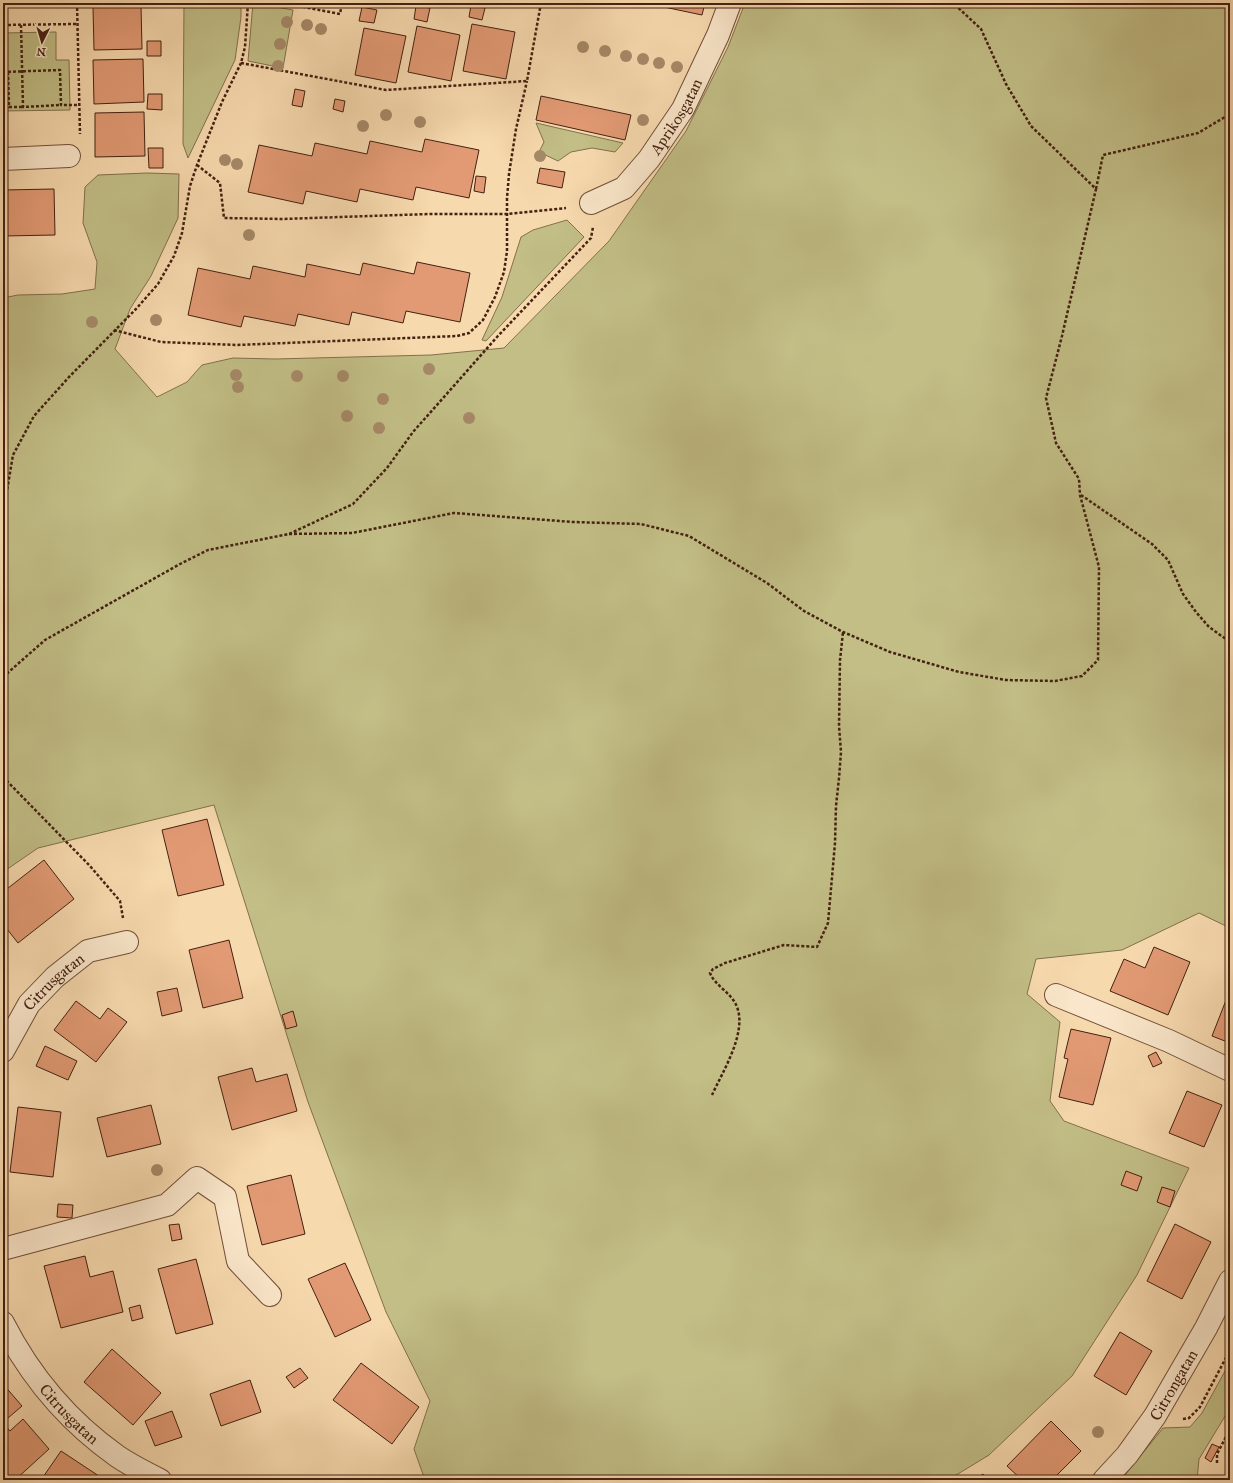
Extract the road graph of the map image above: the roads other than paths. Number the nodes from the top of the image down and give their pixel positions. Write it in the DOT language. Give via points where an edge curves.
graph roads {
  1 [pos="730,3"];
  2 [pos="69,156"];
  3 [pos="3,159"];
  4 [pos="591,203"];
  5 [pos="127,942"];
  6 [pos="1056,995"];
  7 [pos="3,1051"];
  8 [pos="1230,1070"];
  9 [pos="3,1249"];
  10 [pos="1230,1281"];
  11 [pos="270,1295"];
  12 [pos="3,1323"];
  13 [pos="160,1480"];
  14 [pos="1104,1480"];
  1 -- 4 [label="street, Aprikosgatan" via="683,109 649,160 624,188"];
  2 -- 3 [label="street"];
  5 -- 7 [label="street, Citrusgatan" via="88,950 55,977 29,1004"];
  6 -- 8 [label="street"];
  9 -- 11 [label="street" via="167,1205 197,1178 225,1198 238,1261"];
  10 -- 14 [label="street, Citrongatan" via="1155,1416 1127,1455"];
  12 -- 13 [label="street, Citrusgatan" via="38,1381 60,1406 118,1456"];
}
